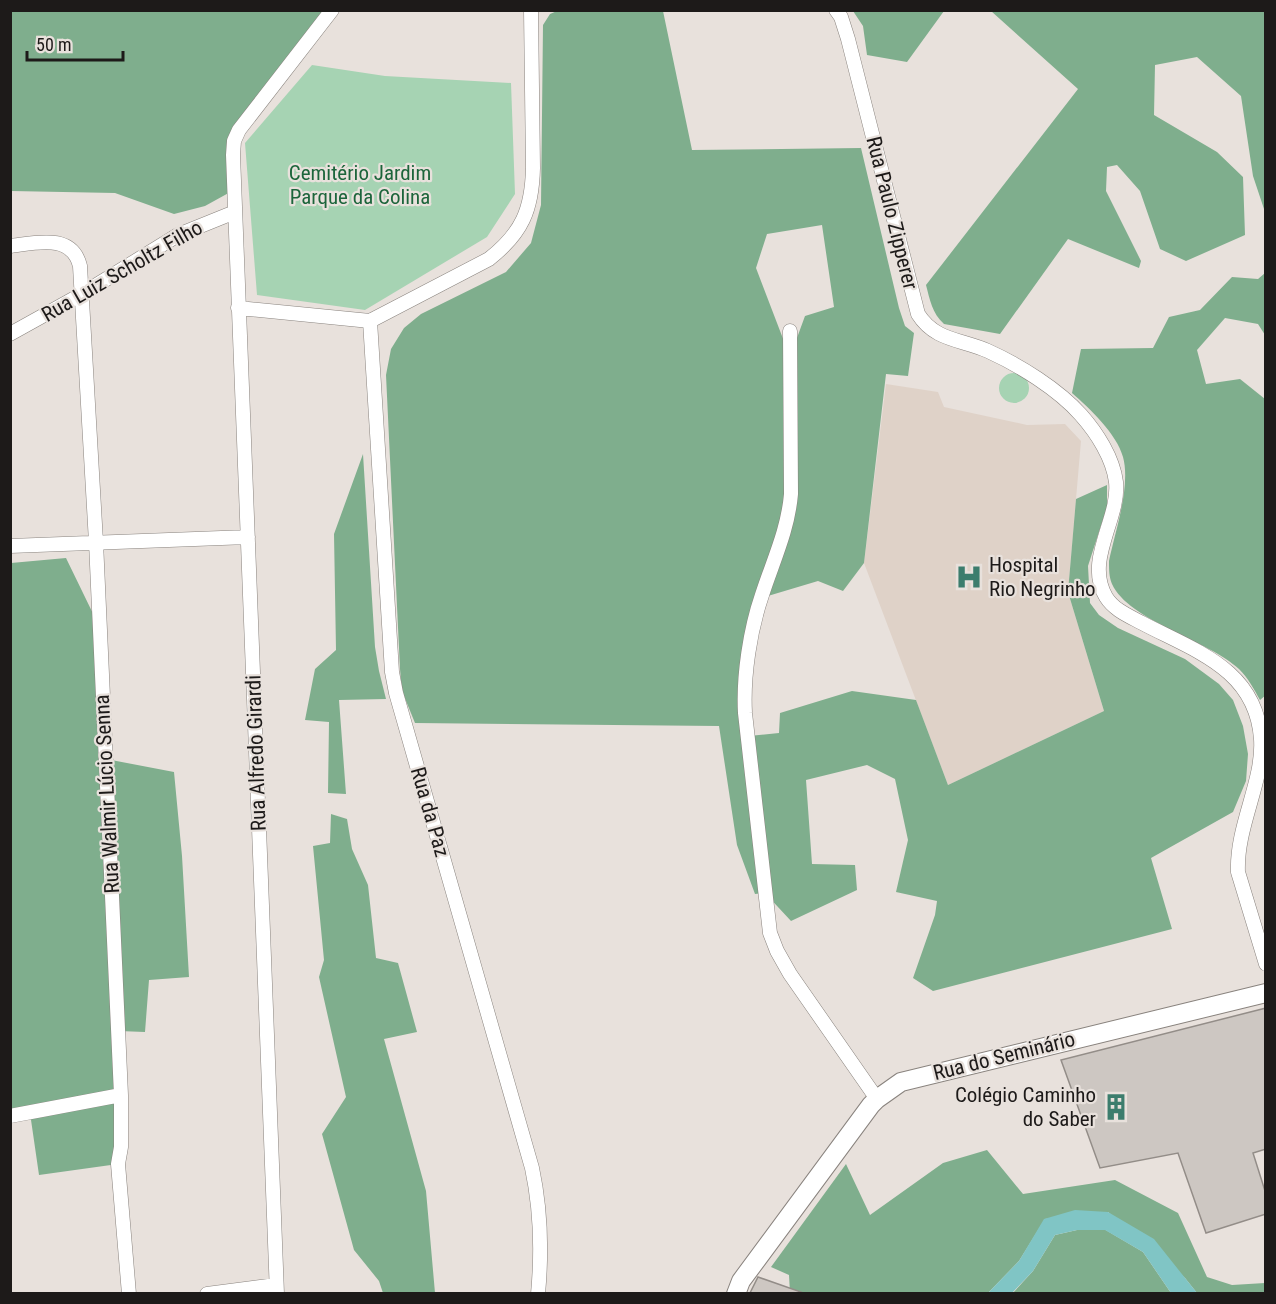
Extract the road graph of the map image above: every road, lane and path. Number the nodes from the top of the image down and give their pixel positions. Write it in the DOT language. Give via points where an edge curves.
graph roads {
  1 [pos="332,10"];
  2 [pos="531,10"];
  3 [pos="836,10"];
  4 [pos="235,212"];
  5 [pos="10,246"];
  6 [pos="82,294"];
  7 [pos="238,308"];
  8 [pos="370,321"];
  9 [pos="790,331"];
  10 [pos="10,334"];
  11 [pos="248,537"];
  12 [pos="96,542"];
  13 [pos="10,546"];
  14 [pos="1266,964"];
  15 [pos="1266,993"];
  16 [pos="121,1095"];
  17 [pos="877,1099"];
  18 [pos="10,1116"];
  19 [pos="277,1289"];
  20 [pos="129,1293"];
  21 [pos="207,1293"];
  22 [pos="538,1293"];
  23 [pos="736,1293"];
  1 -- 4 [label="street, Rua Alfredo Girardi" via="239,130 233,155"];
  2 -- 8 [label="street" via="533,186 525,218 504,247 489,259"];
  3 -- 14 [label="street, Rua Paulo Zipperer" via="848,39 924,325 1009,363 1080,414 1097,436 1114,470 1116,484 1099,567 1106,597 1119,611 1218,663 1245,688 1255,707 1261,758 1241,838 1238,872"];
  4 -- 6 [label="street, Rua Luiz Scholtz Filho" via="178,235"];
  4 -- 7 [label="street, Rua Alfredo Girardi"];
  5 -- 6 [label="street, Rua Walmir Lúcio Senna" via="51,243 72,249 78,256"];
  6 -- 10 [label="street, Rua Luiz Scholtz Filho"];
  6 -- 12 [label="street, Rua Walmir Lúcio Senna"];
  7 -- 8 [label="street"];
  7 -- 11 [label="street, Rua Alfredo Girardi"];
  8 -- 22 [label="street, Rua da Paz" via="392,672 532,1168 541,1240"];
  9 -- 17 [label="street" via="789,518 757,614 744,695 765,892 770,933 777,951"];
  11 -- 12 [label="street"];
  11 -- 19 [label="street, Rua Alfredo Girardi"];
  12 -- 13 [label="street"];
  12 -- 16 [label="street, Rua Walmir Lúcio Senna"];
  15 -- 17 [label="street, Rua do Seminário" via="919,1076 901,1082"];
  16 -- 18 [label="street"];
  16 -- 20 [label="street, Rua Walmir Lúcio Senna" via="118,1164"];
  17 -- 23 [label="street, Rua do Seminário" via="741,1281"];
  19 -- 21 [label="street"];
}
